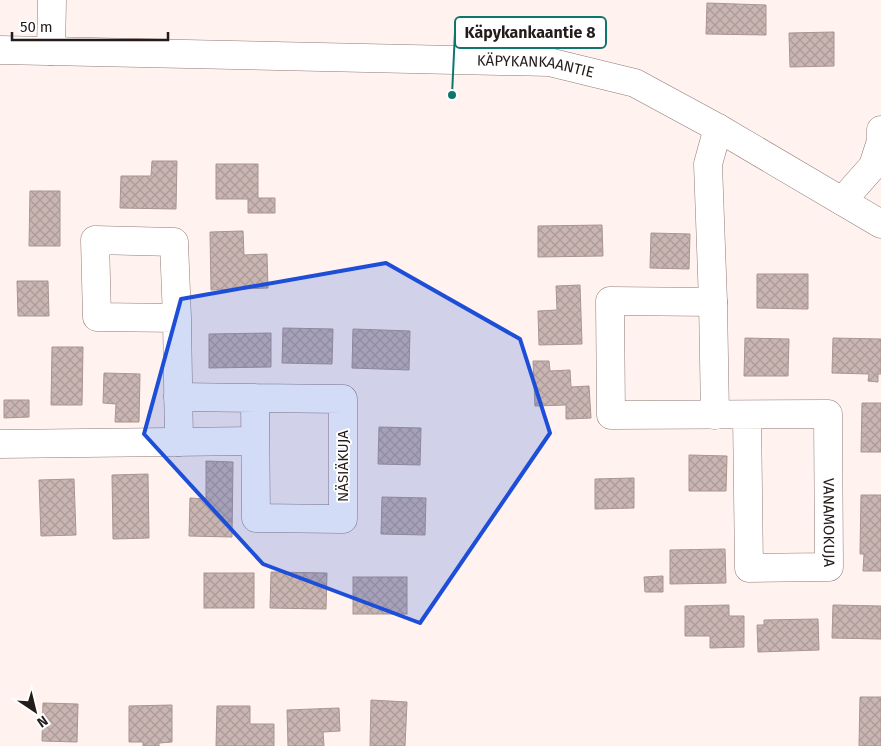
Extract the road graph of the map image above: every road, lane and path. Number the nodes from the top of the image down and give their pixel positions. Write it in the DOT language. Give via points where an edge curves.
graph roads {
  1 [pos="52,0"];
  2 [pos="0,50"];
  3 [pos="51,51"];
  4 [pos="718,128"];
  5 [pos="881,130"];
  6 [pos="842,201"];
  7 [pos="881,224"];
  8 [pos="713,302"];
  9 [pos="177,318"];
  10 [pos="178,397"];
  11 [pos="255,398"];
  12 [pos="715,415"];
  13 [pos="747,415"];
  14 [pos="179,442"];
  15 [pos="254,442"];
  16 [pos="0,444"];
  1 -- 3 [label="street"];
  2 -- 3 [label="street, KÄPYKANKAANTIE"];
  3 -- 4 [label="street, KÄPYKANKAANTIE" via="549,62 635,83"];
  4 -- 6 [label="street, KÄPYKANKAANTIE"];
  4 -- 8 [label="street" via="708,164"];
  5 -- 6 [label="street" via="874,166"];
  6 -- 7 [label="street, KÄPYKANKAANTIE"];
  8 -- 12 [label="street"];
  8 -- 12 [label="street, VANAMOKUJA" via="610,301 611,415"];
  9 -- 10 [label="street"];
  10 -- 11 [label="street, NÄSIÄKUJA"];
  10 -- 14 [label="street"];
  11 -- 15 [label="street, NÄSIÄKUJA"];
  11 -- 15 [label="street, NÄSIÄKUJA" via="343,399 343,519 256,518"];
  12 -- 13 [label="street, VANAMOKUJA"];
  13 -- 13 [label="street, VANAMOKUJA" via="828,414 829,567 749,568"];
  14 -- 15 [label="street"];
  14 -- 16 [label="street"];
}
